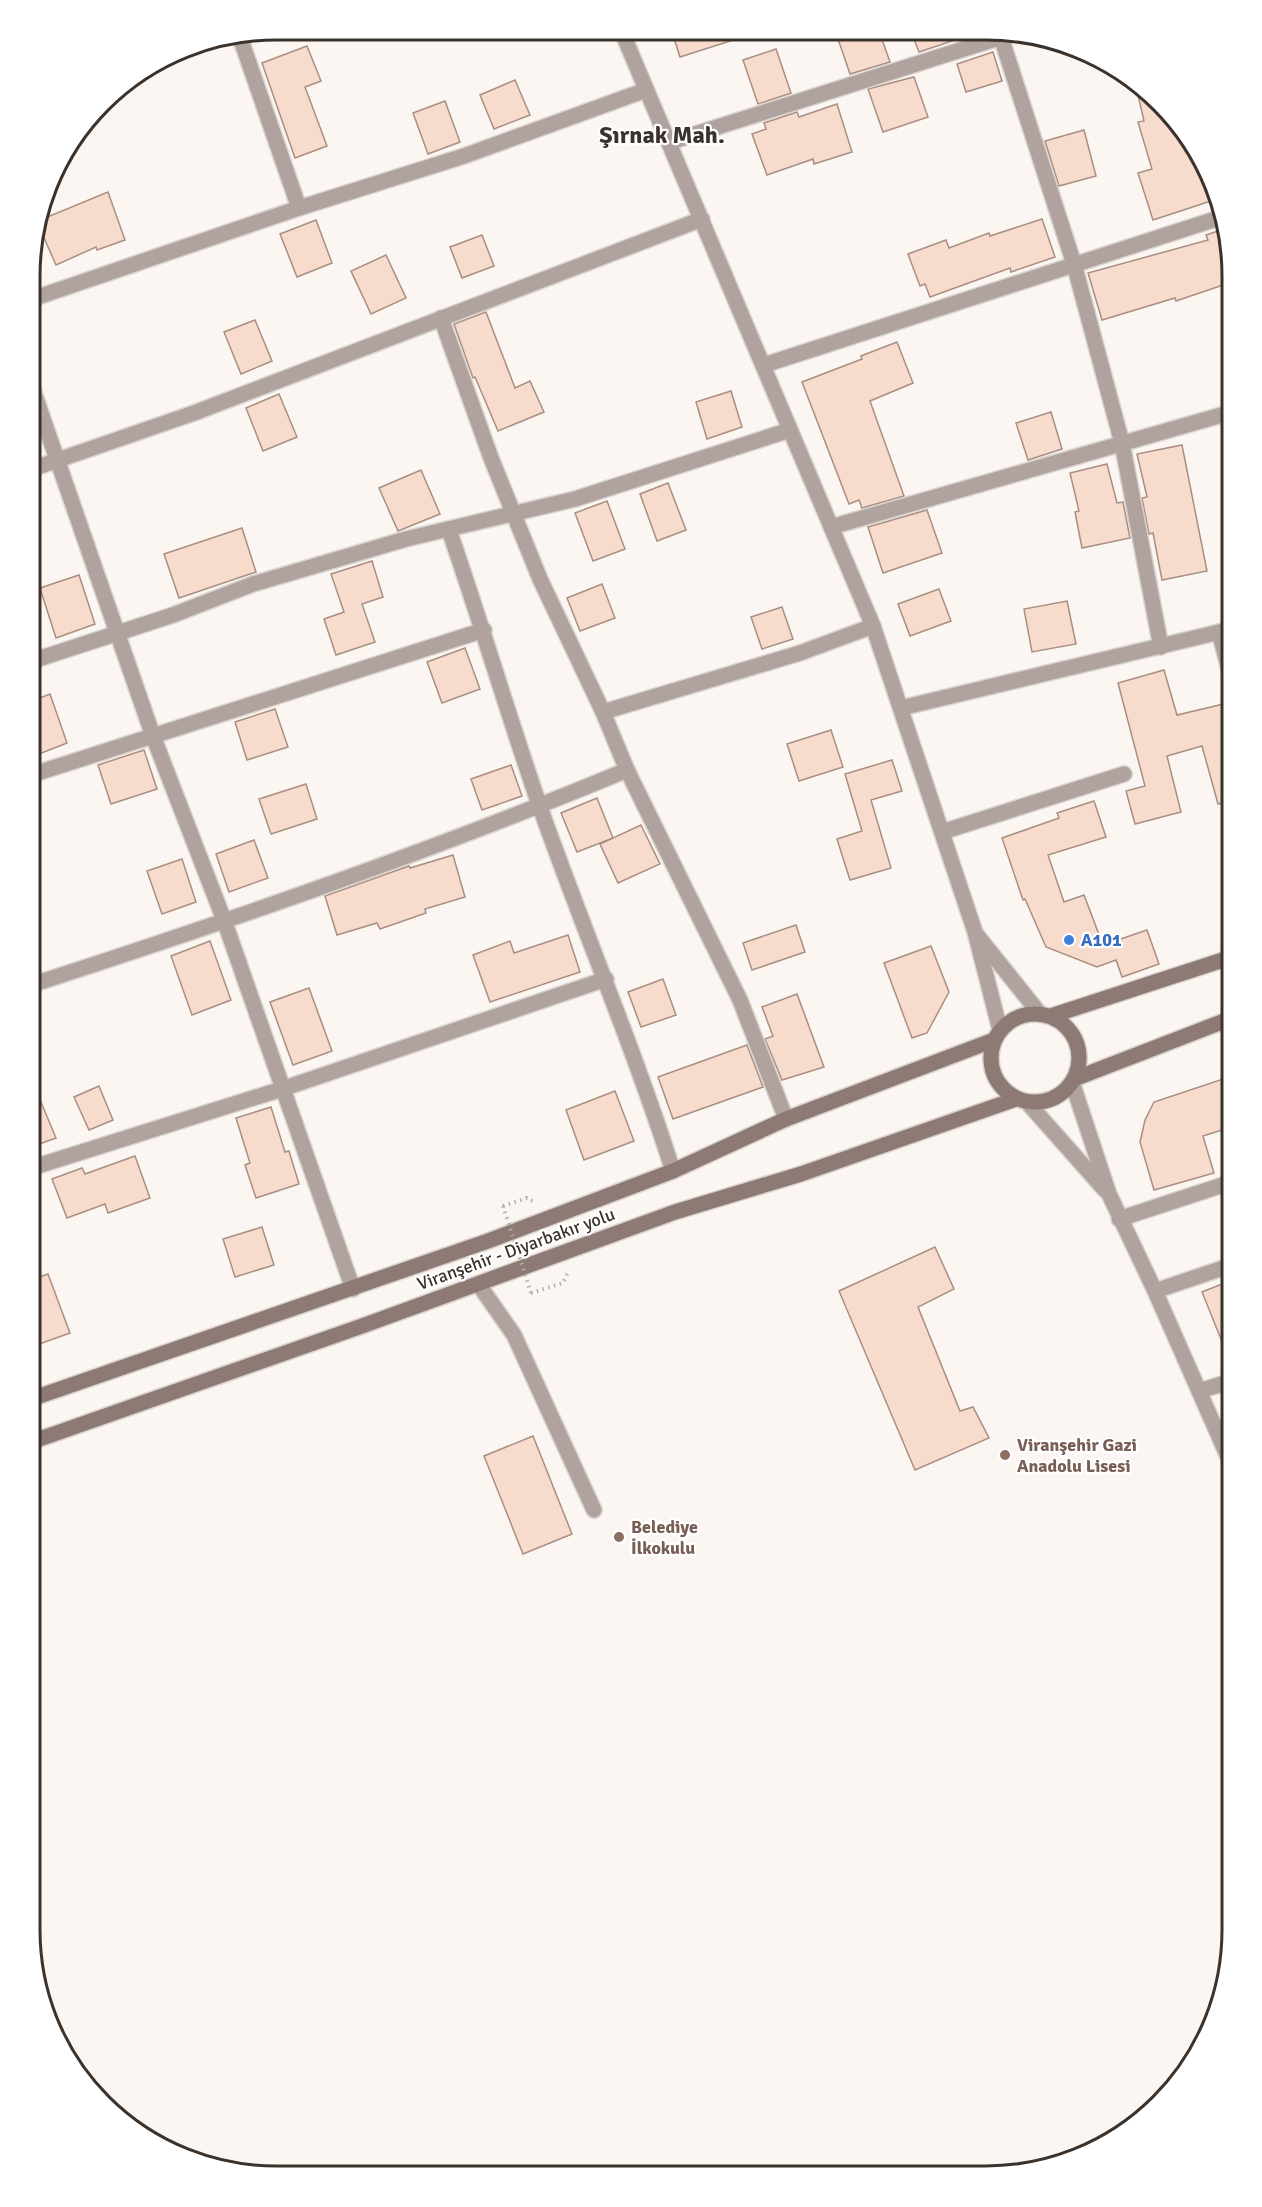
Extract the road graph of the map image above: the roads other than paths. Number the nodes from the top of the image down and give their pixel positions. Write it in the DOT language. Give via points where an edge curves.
graph roads {
  1 [pos="625,40"];
  2 [pos="987,40"];
  3 [pos="1005,42"];
  4 [pos="242,44"];
  5 [pos="646,90"];
  6 [pos="670,142"];
  7 [pos="299,208"];
  8 [pos="702,219"];
  9 [pos="1214,220"];
  10 [pos="1074,264"];
  11 [pos="40,296"];
  12 [pos="441,318"];
  13 [pos="764,365"];
  14 [pos="40,410"];
  15 [pos="1222,415"];
  16 [pos="790,430"];
  17 [pos="1122,443"];
  18 [pos="57,460"];
  19 [pos="40,467"];
  20 [pos="513,514"];
  21 [pos="831,527"];
  22 [pos="449,530"];
  23 [pos="873,626"];
  24 [pos="484,630"];
  25 [pos="1222,631"];
  26 [pos="117,633"];
  27 [pos="1161,647"];
  28 [pos="40,658"];
  29 [pos="901,708"];
  30 [pos="603,712"];
  31 [pos="153,736"];
  32 [pos="627,770"];
  33 [pos="40,773"];
  34 [pos="1124,774"];
  35 [pos="540,806"];
  36 [pos="942,832"];
  37 [pos="224,921"];
  38 [pos="975,932"];
  39 [pos="1222,960"];
  40 [pos="606,979"];
  41 [pos="40,982"];
  42 [pos="1046,1015"];
  43 [pos="1222,1022"];
  44 [pos="997,1035"];
  45 [pos="1073,1080"];
  46 [pos="282,1089"];
  47 [pos="1022,1100"];
  48 [pos="786,1119"];
  49 [pos="40,1165"];
  50 [pos="673,1171"];
  51 [pos="1222,1185"];
  52 [pos="1109,1194"];
  53 [pos="1119,1219"];
  54 [pos="1222,1268"];
  55 [pos="478,1285"];
  56 [pos="353,1289"];
  57 [pos="1155,1291"];
  58 [pos="1222,1384"];
  59 [pos="1199,1391"];
  60 [pos="40,1396"];
  61 [pos="40,1439"];
  62 [pos="1222,1443"];
  63 [pos="594,1510"];
  1 -- 5 [label="street"];
  2 -- 6 [label="street"];
  3 -- 10 [label="street"];
  4 -- 7 [label="street"];
  5 -- 6 [label="street"];
  5 -- 7 [label="street" via="464,156"];
  6 -- 8 [label="street"];
  7 -- 11 [label="street"];
  8 -- 12 [label="street"];
  8 -- 13 [label="street"];
  9 -- 10 [label="street"];
  10 -- 13 [label="street"];
  10 -- 17 [label="street"];
  12 -- 18 [label="street" via="194,414"];
  12 -- 20 [label="street"];
  13 -- 16 [label="street"];
  14 -- 18 [label="street"];
  15 -- 17 [label="street"];
  16 -- 20 [label="street" via="575,499"];
  16 -- 21 [label="street"];
  17 -- 21 [label="street"];
  17 -- 27 [label="street"];
  18 -- 19 [label="street"];
  18 -- 26 [label="street"];
  20 -- 22 [label="street"];
  20 -- 30 [label="street"];
  21 -- 23 [label="street"];
  22 -- 24 [label="street"];
  22 -- 26 [label="street" via="254,584"];
  23 -- 29 [label="street"];
  23 -- 30 [label="street" via="800,653"];
  24 -- 31 [label="street"];
  24 -- 35 [label="street"];
  25 -- 27 [label="street"];
  26 -- 28 [label="street"];
  26 -- 31 [label="street"];
  27 -- 29 [label="street"];
  29 -- 36 [label="street"];
  30 -- 32 [label="street"];
  31 -- 33 [label="street"];
  31 -- 37 [label="street"];
  32 -- 35 [label="street"];
  32 -- 48 [label="street" via="740,1000"];
  34 -- 36 [label="street"];
  35 -- 37 [label="street"];
  35 -- 40 [label="street"];
  36 -- 38 [label="street"];
  37 -- 41 [label="street"];
  37 -- 46 [label="street"];
  38 -- 42 [label="street"];
  38 -- 44 [label="street"];
  39 -- 42 [label="main road"];
  40 -- 46 [label="street"];
  40 -- 50 [label="street"];
  42 -- 44 [label="main road" via="1018,1016"];
  42 -- 45 [label="main road" via="1066,1027 1076,1042 1079,1054"];
  43 -- 45 [label="main road"];
  44 -- 47 [label="main road" via="990,1054 991,1068 996,1080"];
  44 -- 48 [label="main road, Viranşehir - Diyarbakır yolu"];
  45 -- 47 [label="main road" via="1053,1099"];
  45 -- 52 [label="street"];
  46 -- 49 [label="street"];
  46 -- 56 [label="street"];
  47 -- 52 [label="street"];
  47 -- 55 [label="main road, Viranşehir - Diyarbakır yolu" via="675,1212"];
  48 -- 50 [label="main road, Viranşehir - Diyarbakır yolu"];
  50 -- 56 [label="main road, Viranşehir - Diyarbakır yolu"];
  51 -- 53 [label="street"];
  52 -- 53 [label="street"];
  53 -- 57 [label="street"];
  54 -- 57 [label="street"];
  55 -- 61 [label="main road, Viranşehir - Diyarbakır yolu"];
  55 -- 63 [label="street" via="514,1335"];
  56 -- 60 [label="main road, Viranşehir - Diyarbakır yolu"];
  57 -- 59 [label="street"];
  58 -- 59 [label="street"];
  59 -- 62 [label="street"];
}
